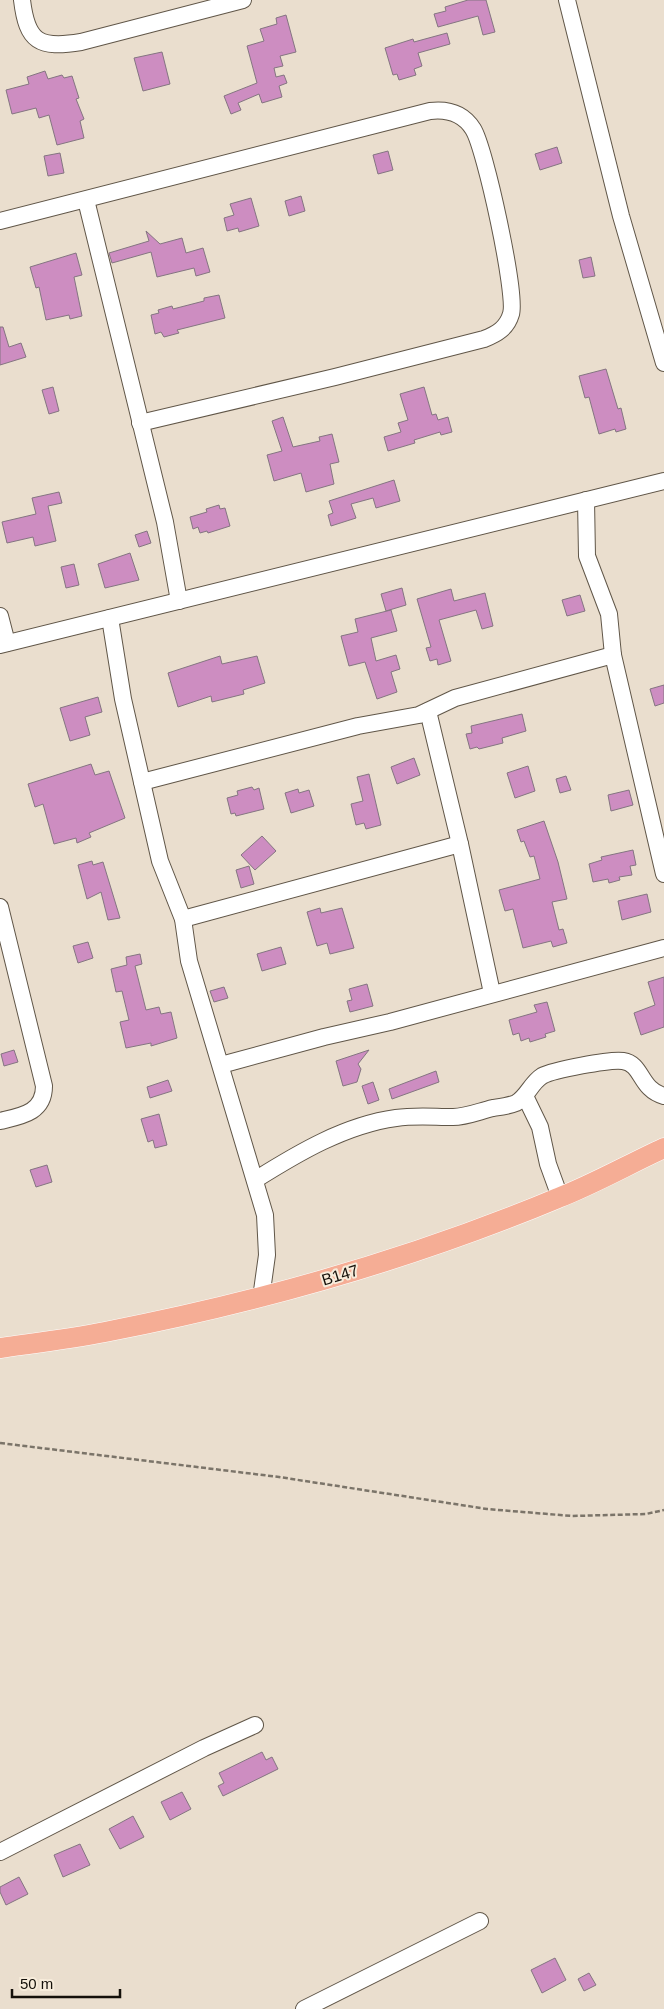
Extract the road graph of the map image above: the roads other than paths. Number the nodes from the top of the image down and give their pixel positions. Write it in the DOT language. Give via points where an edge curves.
graph roads {
  1 [pos="22,0"];
  2 [pos="236,1"];
  3 [pos="570,2"];
  4 [pos="86,200"];
  5 [pos="0,221"];
  6 [pos="661,338"];
  7 [pos="664,363"];
  8 [pos="140,423"];
  9 [pos="664,481"];
  10 [pos="586,500"];
  11 [pos="179,601"];
  12 [pos="0,616"];
  13 [pos="110,618"];
  14 [pos="4,644"];
  15 [pos="613,655"];
  16 [pos="428,711"];
  17 [pos="142,782"];
  18 [pos="460,844"];
  19 [pos="664,874"];
  20 [pos="0,907"];
  21 [pos="183,920"];
  22 [pos="664,948"];
  23 [pos="492,994"];
  24 [pos="221,1065"];
  25 [pos="525,1096"];
  26 [pos="664,1096"];
  27 [pos="0,1121"];
  28 [pos="664,1148"];
  29 [pos="255,1180"];
  30 [pos="560,1198"];
  31 [pos="261,1298"];
  32 [pos="0,1348"];
  33 [pos="255,1724"];
  34 [pos="0,1852"];
  35 [pos="480,1921"];
  36 [pos="304,2009"];
  1 -- 2 [label="street" via="26,26 32,35 41,42 61,46"];
  3 -- 6 [label="street" via="621,216"];
  4 -- 5 [label="street"];
  4 -- 8 [label="street"];
  4 -- 8 [label="street" via="442,110 462,118 472,128 478,139 495,207 512,306 507,322 495,335"];
  6 -- 7 [label="street"];
  8 -- 11 [label="street" via="170,545"];
  9 -- 10 [label="street"];
  10 -- 11 [label="street"];
  10 -- 15 [label="street" via="587,556 609,614"];
  11 -- 13 [label="street"];
  12 -- 14 [label="street"];
  13 -- 14 [label="street"];
  13 -- 17 [label="street" via="123,699"];
  15 -- 16 [label="street" via="455,698"];
  15 -- 19 [label="street"];
  16 -- 17 [label="street"];
  16 -- 18 [label="street"];
  17 -- 21 [label="street" via="162,867"];
  18 -- 21 [label="street"];
  18 -- 23 [label="street"];
  20 -- 27 [label="street" via="44,1086 41,1103 34,1110"];
  21 -- 24 [label="street" via="189,961"];
  22 -- 23 [label="street"];
  23 -- 24 [label="street"];
  24 -- 29 [label="street"];
  25 -- 26 [label="street" via="542,1076 619,1061 634,1065 647,1087"];
  25 -- 29 [label="street" via="515,1103 463,1116 398,1118 365,1125 290,1158"];
  25 -- 30 [label="street" via="540,1127"];
  28 -- 30 [label="main road, B147 / B147"];
  29 -- 31 [label="street" via="267,1235 268,1255"];
  30 -- 31 [label="main road, B147 / B147" via="425,1248"];
  31 -- 32 [label="main road, B147 / B147" via="104,1333"];
  33 -- 34 [label="street"];
  35 -- 36 [label="street"];
}
